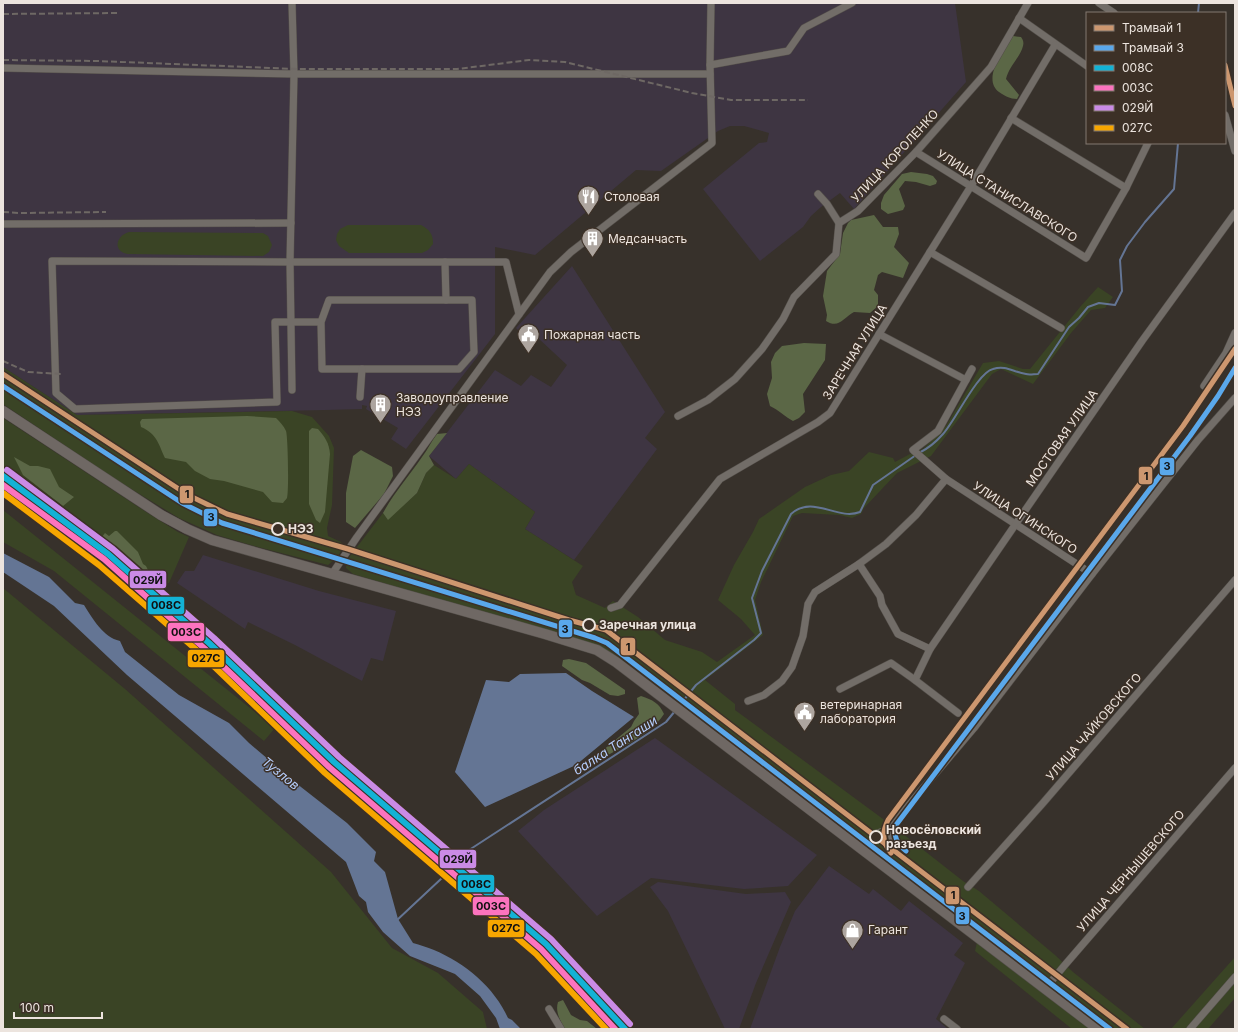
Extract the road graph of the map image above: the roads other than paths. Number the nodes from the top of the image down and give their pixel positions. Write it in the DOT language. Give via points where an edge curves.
graph roads {
  1 [pos="292,3"];
  2 [pos="710,3"];
  3 [pos="852,3"];
  4 [pos="1028,3"];
  5 [pos="1099,3"];
  6 [pos="1112,12"];
  7 [pos="1019,18"];
  8 [pos="1055,45"];
  9 [pos="710,65"];
  10 [pos="1086,65"];
  11 [pos="3,68"];
  12 [pos="294,74"];
  13 [pos="710,74"];
  14 [pos="1011,118"];
  15 [pos="1226,119"];
  16 [pos="1148,144"];
  17 [pos="1235,151"];
  18 [pos="916,152"];
  19 [pos="971,186"];
  20 [pos="1126,188"];
  21 [pos="818,194"];
  22 [pos="1235,213"];
  23 [pos="291,223"];
  24 [pos="839,223"];
  25 [pos="3,224"];
  26 [pos="930,252"];
  27 [pos="290,262"];
  28 [pos="445,262"];
  29 [pos="446,300"];
  30 [pos="519,314"];
  31 [pos="291,322"];
  32 [pos="321,322"];
  33 [pos="1061,328"];
  34 [pos="1235,333"];
  35 [pos="880,334"];
  36 [pos="362,369"];
  37 [pos="972,369"];
  38 [pos="966,380"];
  39 [pos="1204,386"];
  40 [pos="292,390"];
  41 [pos="360,397"];
  42 [pos="1235,398"];
  43 [pos="3,410"];
  44 [pos="678,416"];
  45 [pos="946,479"];
  46 [pos="1015,525"];
  47 [pos="859,564"];
  48 [pos="332,574"];
  49 [pos="1092,574"];
  50 [pos="1235,580"];
  51 [pos="611,608"];
  52 [pos="930,649"];
  53 [pos="915,680"];
  54 [pos="840,689"];
  55 [pos="748,701"];
  56 [pos="958,713"];
  57 [pos="1235,768"];
  58 [pos="878,862"];
  59 [pos="968,887"];
  60 [pos="1235,977"];
  61 [pos="1045,989"];
  62 [pos="549,1009"];
  63 [pos="944,1019"];
  64 [pos="560,1029"];
  65 [pos="957,1029"];
  66 [pos="1098,1029"];
  67 [pos="1190,1029"];
  1 -- 12 [label="street"];
  2 -- 9 [label="street"];
  3 -- 9 [label="street" via="804,28 788,51"];
  4 -- 7 [label="street, УЛИЦА КОРОЛЕНКО"];
  5 -- 6 [label="street"];
  7 -- 8 [label="street"];
  7 -- 18 [label="street, УЛИЦА КОРОЛЕНКО" via="991,67"];
  8 -- 10 [label="street"];
  8 -- 14 [label="street, ЗАРЕЧНАЯ УЛИЦА"];
  9 -- 13 [label="street"];
  11 -- 12 [label="street"];
  12 -- 13 [label="street"];
  12 -- 23 [label="street"];
  13 -- 30 [label="street" via="712,143 571,252 550,272"];
  14 -- 19 [label="street, ЗАРЕЧНАЯ УЛИЦА"];
  14 -- 20 [label="street"];
  15 -- 17 [label="street"];
  16 -- 20 [label="street"];
  18 -- 19 [label="street, УЛИЦА СТАНИСЛАВСКОГО"];
  18 -- 24 [label="street, УЛИЦА КОРОЛЕНКО" via="858,211"];
  19 -- 20 [label="street, УЛИЦА СТАНИСЛАВСКОГО" via="1086,258"];
  19 -- 26 [label="street, ЗАРЕЧНАЯ УЛИЦА"];
  21 -- 24 [label="street"];
  22 -- 46 [label="street, МОСТОВАЯ УЛИЦА" via="1142,341"];
  23 -- 25 [label="street"];
  23 -- 27 [label="street"];
  24 -- 44 [label="street" via="836,254 794,298 762,349 735,379 708,400"];
  26 -- 33 [label="street"];
  26 -- 35 [label="street, ЗАРЕЧНАЯ УЛИЦА"];
  27 -- 28 [label="street"];
  27 -- 31 [label="street"];
  27 -- 31 [label="street" via="52,260 56,393 76,409 277,402 275,322"];
  28 -- 29 [label="street"];
  28 -- 30 [label="street" via="506,262"];
  29 -- 32 [label="street" via="329,300"];
  29 -- 36 [label="street" via="472,300 474,352 459,369"];
  30 -- 48 [label="street"];
  31 -- 32 [label="street"];
  31 -- 40 [label="street"];
  32 -- 36 [label="street" via="322,369"];
  34 -- 39 [label="street" via="1226,353"];
  35 -- 38 [label="street"];
  35 -- 51 [label="street, ЗАРЕЧНАЯ УЛИЦА" via="830,413 720,479 620,605"];
  36 -- 41 [label="street"];
  37 -- 38 [label="street, УЛИЦА ОГИНСКОГО"];
  38 -- 45 [label="street, УЛИЦА ОГИНСКОГО" via="938,430 913,450"];
  42 -- 49 [label="street" via="1198,440"];
  43 -- 48 [label="main road" via="186,529 212,540"];
  45 -- 46 [label="street, УЛИЦА ОГИНСКОГО"];
  45 -- 47 [label="street" via="916,515 886,544"];
  46 -- 49 [label="street, УЛИЦА ОГИНСКОГО"];
  46 -- 52 [label="street, МОСТОВАЯ УЛИЦА"];
  47 -- 52 [label="street" via="880,596 882,605 898,634"];
  47 -- 55 [label="street" via="815,592 808,604 803,636 792,667 782,681 764,695"];
  48 -- 58 [label="main road" via="597,650"];
  49 -- 58 [label="street" via="974,728 896,820 891,827 893,850"];
  50 -- 59 [label="street, УЛИЦА ЧАЙКОВСКОГО"];
  52 -- 53 [label="street, МОСТОВАЯ УЛИЦА"];
  53 -- 54 [label="street" via="890,663"];
  53 -- 56 [label="street"];
  57 -- 61 [label="street, УЛИЦА ЧЕРНЫШЕВСКОГО"];
  58 -- 61 [label="main road"];
  60 -- 67 [label="street"];
  61 -- 66 [label="main road"];
  62 -- 64 [label="street"];
  63 -- 65 [label="street"];
}
